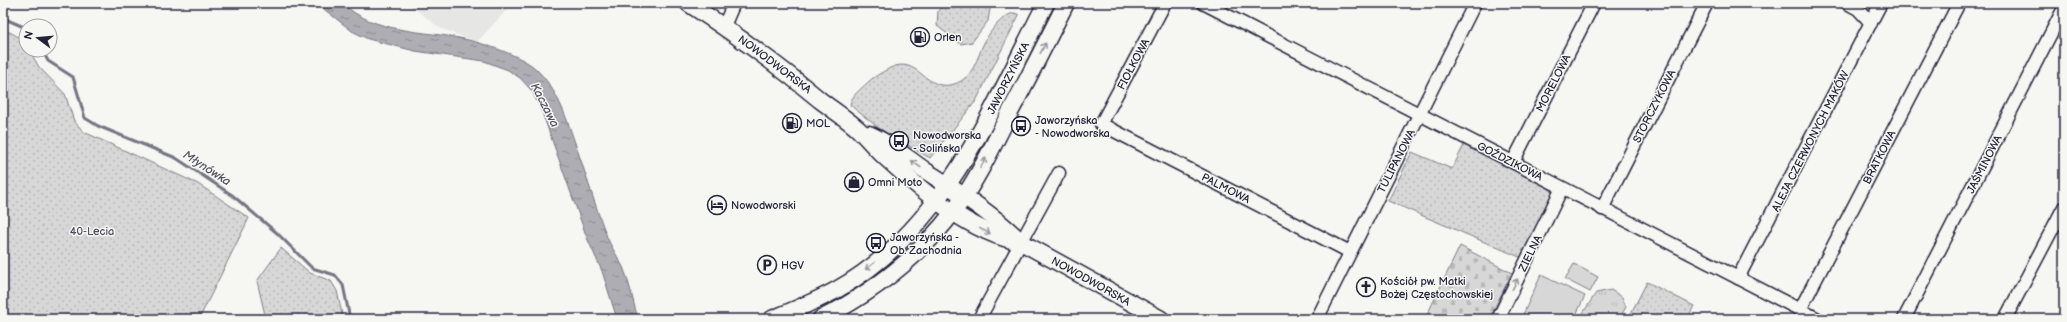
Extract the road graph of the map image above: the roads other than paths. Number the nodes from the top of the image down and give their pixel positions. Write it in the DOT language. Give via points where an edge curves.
graph roads {
  1 [pos="688,3"];
  2 [pos="734,3"];
  3 [pos="1046,3"];
  4 [pos="1066,3"];
  5 [pos="1165,3"];
  6 [pos="1202,3"];
  7 [pos="1475,3"];
  8 [pos="1594,3"];
  9 [pos="1706,3"];
  10 [pos="1847,3"];
  11 [pos="1881,3"];
  12 [pos="1959,3"];
  13 [pos="2064,8"];
  14 [pos="1871,23"];
  15 [pos="724,26"];
  16 [pos="1419,115"];
  17 [pos="1101,124"];
  18 [pos="858,130"];
  19 [pos="1513,162"];
  20 [pos="1059,173"];
  21 [pos="949,186"];
  22 [pos="1562,188"];
  23 [pos="964,197"];
  24 [pos="938,200"];
  25 [pos="2064,207"];
  26 [pos="1602,209"];
  27 [pos="953,212"];
  28 [pos="1021,242"];
  29 [pos="1350,252"];
  30 [pos="1738,278"];
  31 [pos="1800,310"];
  32 [pos="772,319"];
  33 [pos="821,319"];
  34 [pos="979,319"];
  35 [pos="1161,319"];
  36 [pos="1317,319"];
  37 [pos="1498,319"];
  38 [pos="1818,319"];
  39 [pos="1904,319"];
  40 [pos="2005,319"];
  1 -- 15 [label="main road, NOWODWORSKA"];
  2 -- 15 [label="street"];
  3 -- 21 [label="main road, JAWORZYŃSKA" via="971,150"];
  23 -- 4 [label="main road, JAWORZYŃSKA, one-way"];
  5 -- 17 [label="street, FIOŁKOWA"];
  6 -- 16 [label="street, GOŹDZIKOWA"];
  7 -- 16 [label="street, TULIPANOWA"];
  8 -- 19 [label="street, MORELOWA"];
  9 -- 26 [label="street, STORCZYKOWA"];
  10 -- 14 [label="street" via="1858,9"];
  11 -- 14 [label="street, ALEJA CZERWONYCH MAKÓW"];
  12 -- 31 [label="street, BRATKOWA"];
  13 -- 39 [label="street, JAŚMINOWA"];
  14 -- 30 [label="street, ALEJA CZERWONYCH MAKÓW"];
  15 -- 18 [label="main road, NOWODWORSKA" via="777,64"];
  16 -- 19 [label="street, GOŹDZIKOWA"];
  16 -- 29 [label="street, TULIPANOWA"];
  17 -- 29 [label="street, PALMOWA"];
  21 -- 18 [label="main road, NOWODWORSKA, one-way" via="894,147"];
  18 -- 24 [label="main road, NOWODWORSKA" via="886,158"];
  19 -- 22 [label="street, GOŹDZIKOWA"];
  20 -- 28 [label="street"];
  21 -- 23 [label="main road, NOWODWORSKA"];
  21 -- 24 [label="main road, JAWORZYŃSKA"];
  22 -- 26 [label="street, GOŹDZIKOWA"];
  37 -- 22 [label="street, ZIELNA, one-way"];
  23 -- 27 [label="main road, JAWORZYŃSKA"];
  23 -- 28 [label="main road, NOWODWORSKA"];
  24 -- 27 [label="main road, NOWODWORSKA"];
  24 -- 32 [label="main road, JAWORZYŃSKA, one-way" via="899,242 839,289"];
  25 -- 40 [label="street"];
  26 -- 30 [label="street, GOŹDZIKOWA"];
  27 -- 28 [label="main road, NOWODWORSKA, one-way" via="1001,239"];
  27 -- 33 [label="main road, JAWORZYŃSKA" via="930,239 876,287"];
  28 -- 34 [label="street"];
  28 -- 35 [label="main road, NOWODWORSKA"];
  29 -- 36 [label="street, TULIPANOWA"];
  30 -- 31 [label="street, GOŹDZIKOWA"];
  31 -- 38 [label="street, GOŹDZIKOWA"];
}
